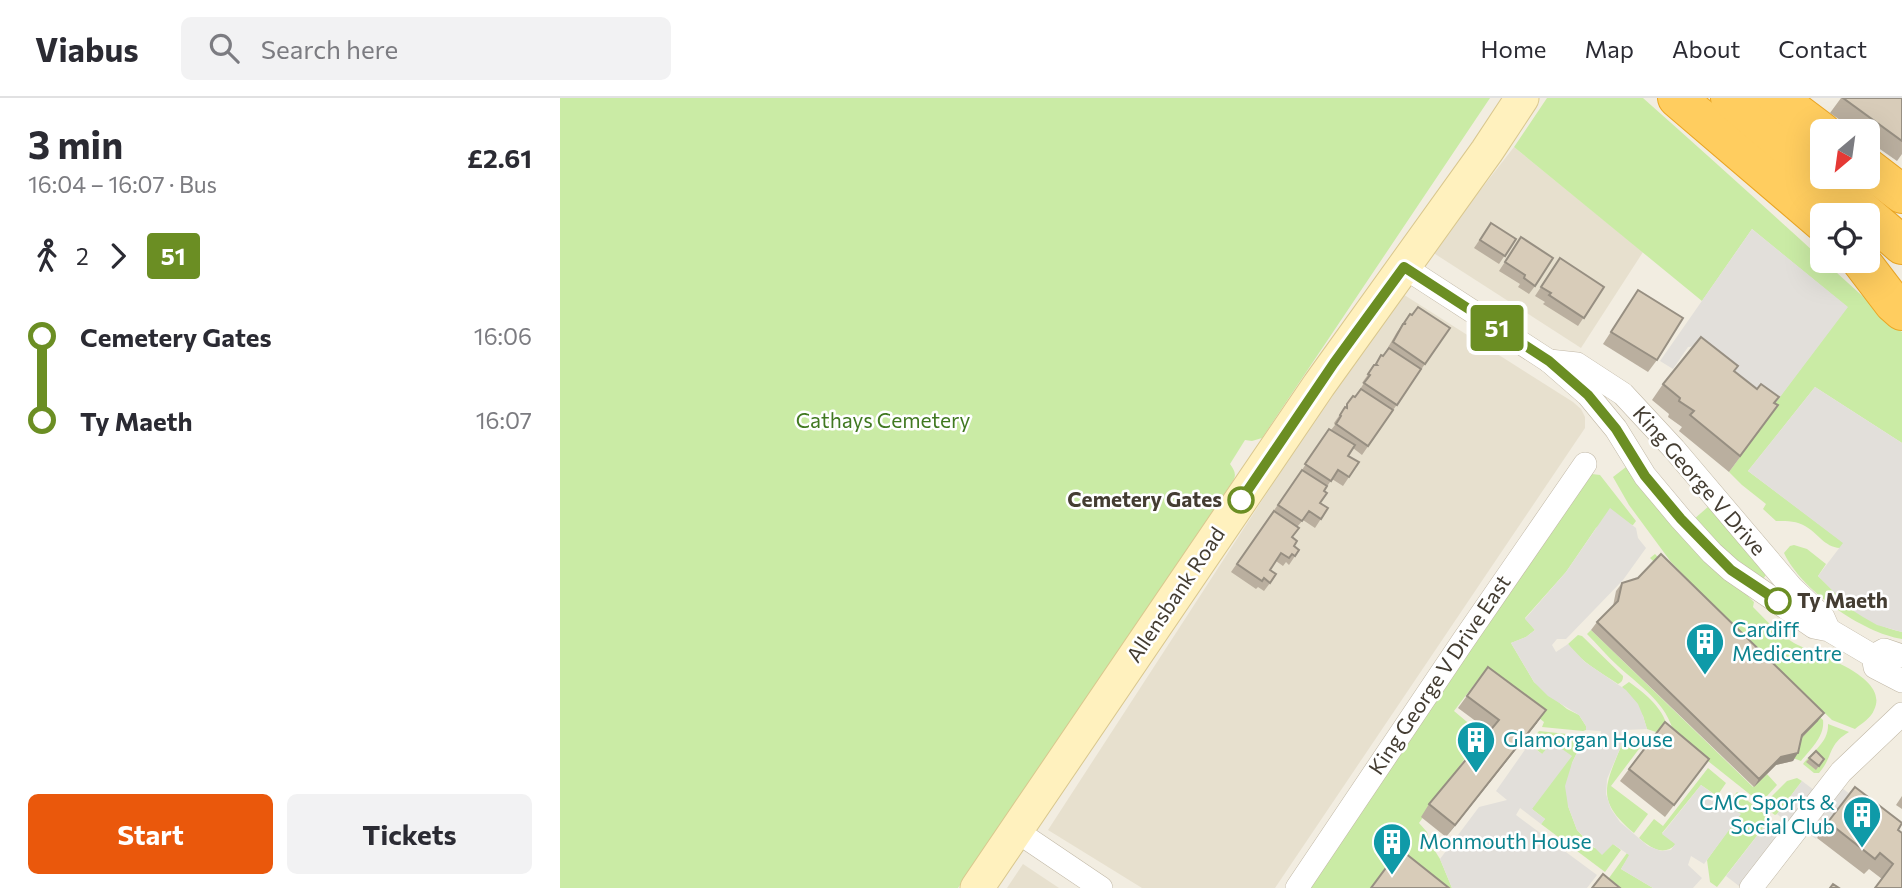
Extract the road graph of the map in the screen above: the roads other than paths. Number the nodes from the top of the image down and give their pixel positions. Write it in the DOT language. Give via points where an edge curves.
graph roads {
  1 [pos="1522,98"];
  2 [pos="1677,98"];
  3 [pos="1730,98"];
  4 [pos="1777,98"];
  5 [pos="1810,123"];
  6 [pos="1810,166"];
  7 [pos="1880,177"];
  8 [pos="1837,189"];
  9 [pos="1902,194"];
  10 [pos="1810,212"];
  11 [pos="1902,244"];
  12 [pos="1404,267"];
  13 [pos="1880,272"];
  14 [pos="1870,273"];
  15 [pos="1902,291"];
  16 [pos="1902,311"];
  17 [pos="1549,361"];
  18 [pos="1585,464"];
  19 [pos="1829,630"];
  20 [pos="1872,656"];
  21 [pos="1902,656"];
  22 [pos="1902,681"];
  23 [pos="1902,714"];
  24 [pos="1015,830"];
  25 [pos="977,888"];
  26 [pos="1101,888"];
  27 [pos="1297,888"];
  28 [pos="1751,888"];
  1 -- 12 [label="street, Allensbank Road"];
  2 -- 10 [label="highway"];
  3 -- 6 [label="highway"];
  4 -- 5 [label="highway"];
  7 -- 9 [label="highway"];
  8 -- 11 [label="highway"];
  12 -- 17 [label="street, King George V Drive"];
  12 -- 24 [label="street, Allensbank Road"];
  13 -- 15 [label="highway"];
  14 -- 16 [label="highway"];
  17 -- 19 [label="street, King George V Drive" via="1588,395 1645,476 1712,553 1814,626"];
  17 -- 19 [label="street, King George V Drive" via="1577,364 1623,394 1792,588 1823,617"];
  18 -- 27 [label="street, King George V Drive East"];
  19 -- 20 [label="street, King George V Drive"];
  20 -- 21 [label="street" via="1884,650"];
  20 -- 22 [label="street, King George V Drive" via="1875,667"];
  23 -- 28 [label="street" via="1841,772"];
  24 -- 25 [label="street, Allensbank Road"];
  24 -- 26 [label="street"];
}
